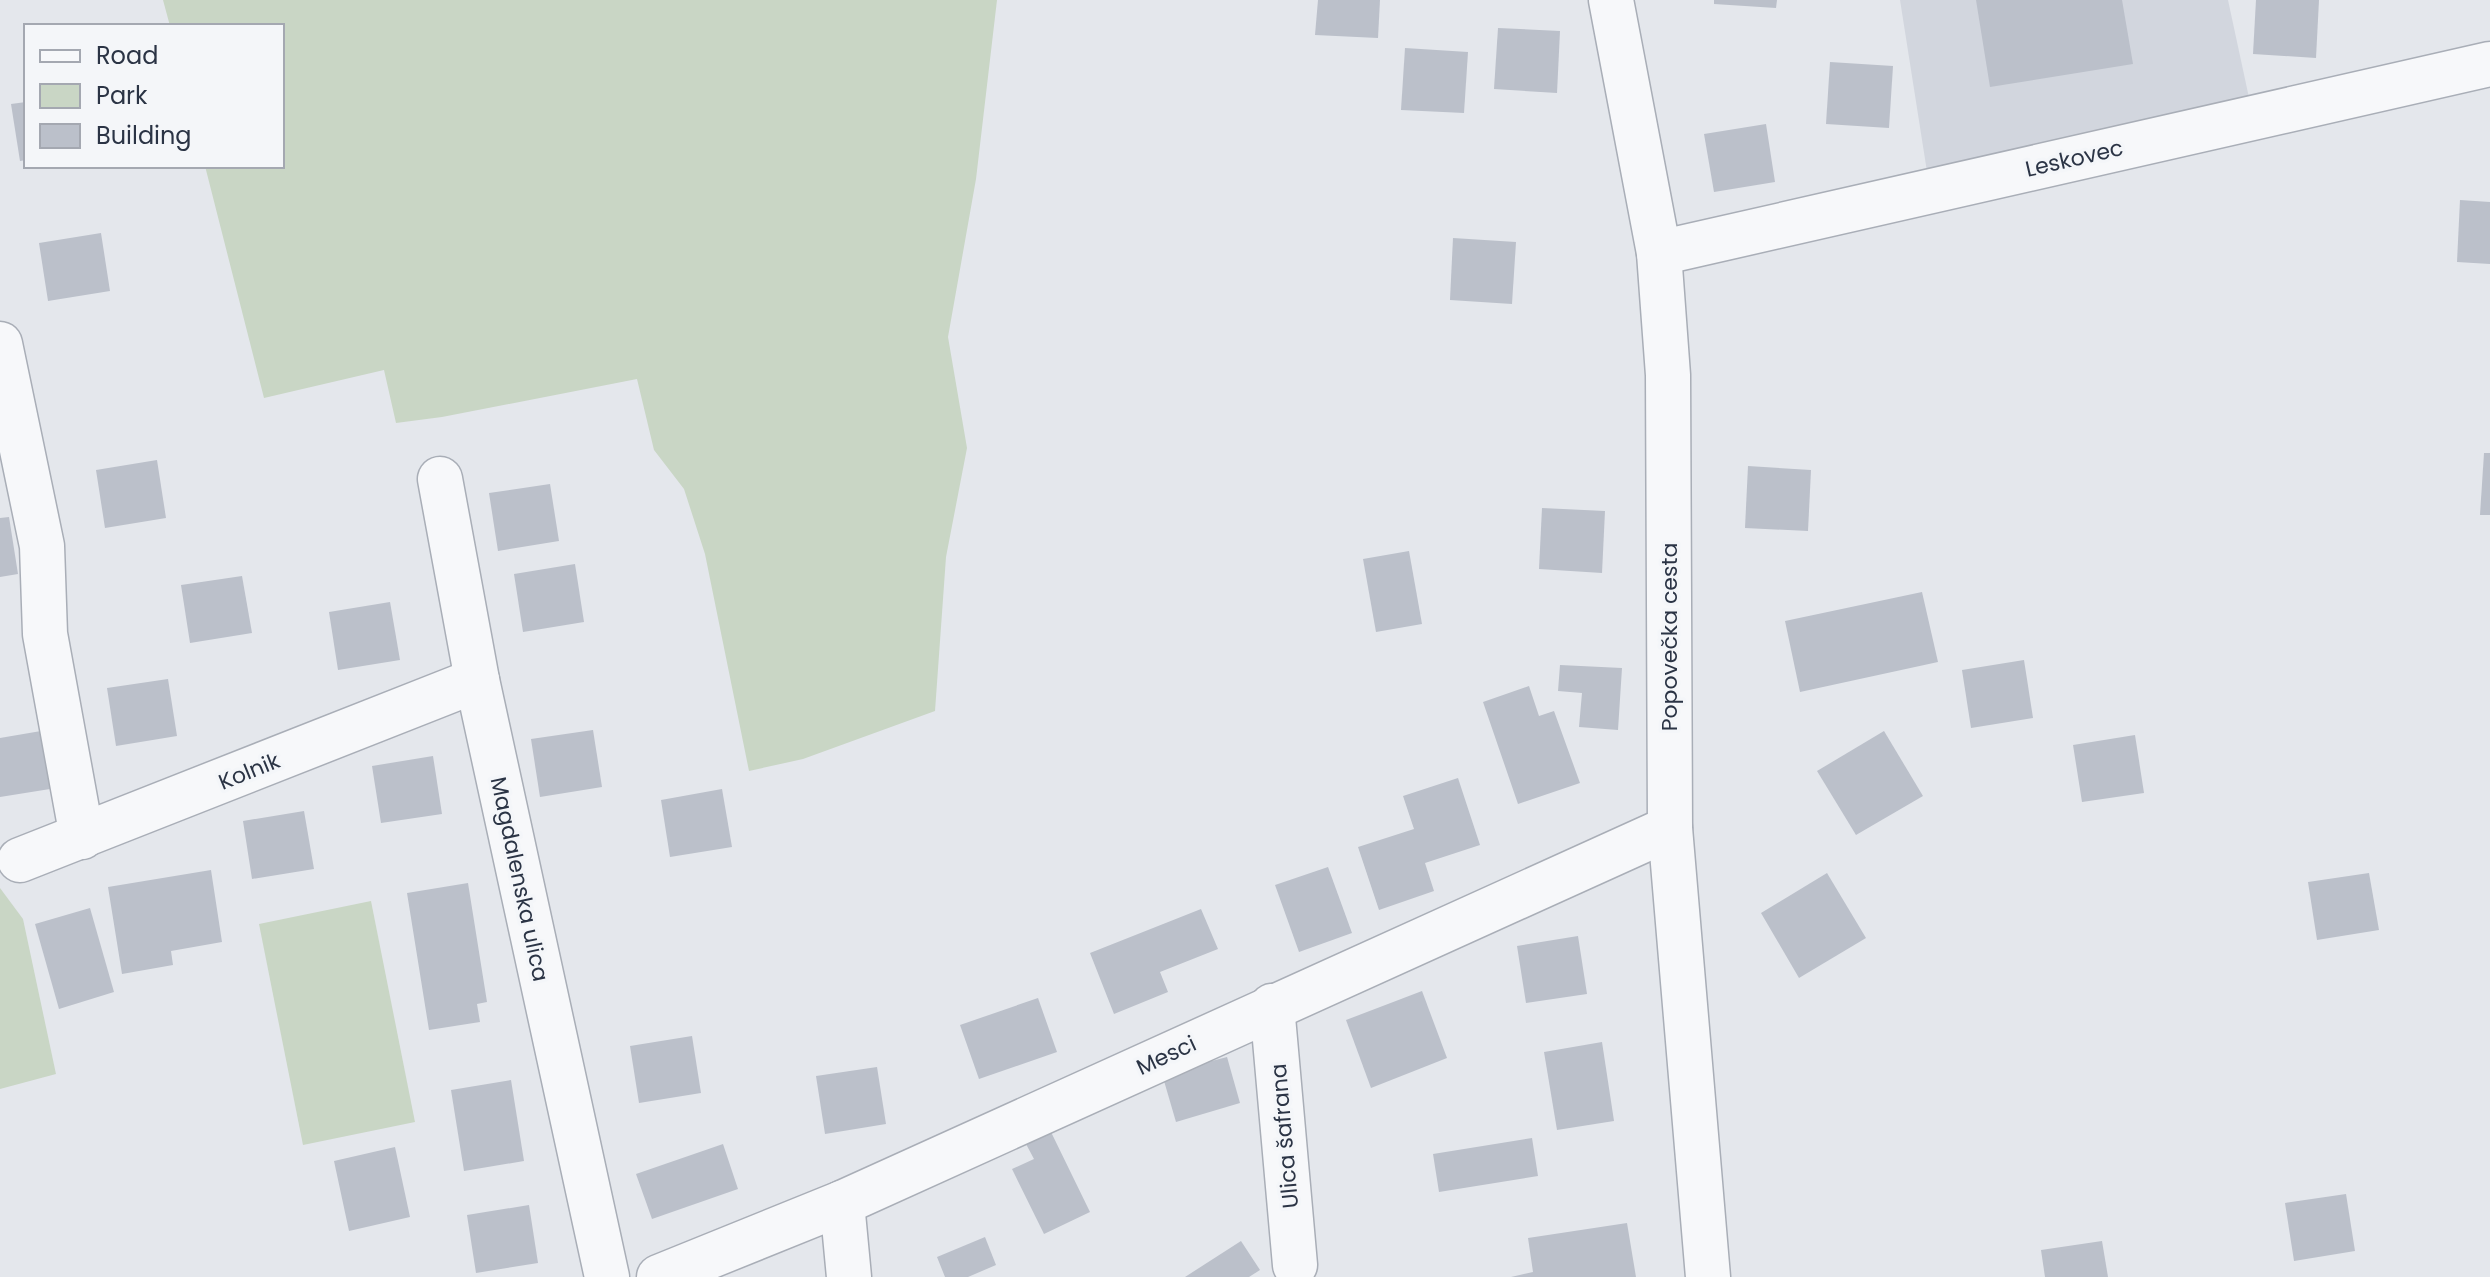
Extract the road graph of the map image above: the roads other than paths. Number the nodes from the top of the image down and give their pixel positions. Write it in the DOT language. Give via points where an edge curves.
graph roads {
  1 [pos="1611,0"];
  2 [pos="2490,64"];
  3 [pos="1659,253"];
  4 [pos="0,344"];
  5 [pos="440,479"];
  6 [pos="477,680"];
  7 [pos="1670,828"];
  8 [pos="82,837"];
  9 [pos="20,860"];
  10 [pos="1272,1006"];
  11 [pos="842,1203"];
  12 [pos="1295,1265"];
  13 [pos="607,1277"];
  14 [pos="659,1277"];
  15 [pos="849,1277"];
  16 [pos="1708,1277"];
  1 -- 3 [label="street, Popovečka cesta"];
  2 -- 3 [label="street, Leskovec"];
  3 -- 7 [label="street, Popovečka cesta" via="1668,375"];
  4 -- 8 [label="street" via="42,546 45,634"];
  5 -- 6 [label="street, Magdalenska ulica"];
  6 -- 8 [label="street, Kolnik"];
  6 -- 13 [label="street, Magdalenska ulica"];
  7 -- 10 [label="street, Mesci"];
  7 -- 16 [label="street, Popovečka cesta"];
  8 -- 9 [label="street, Kolnik"];
  10 -- 11 [label="street, Mesci"];
  10 -- 12 [label="street, Ulica šafrana"];
  11 -- 14 [label="street, Mesci"];
  11 -- 15 [label="street"];
}
